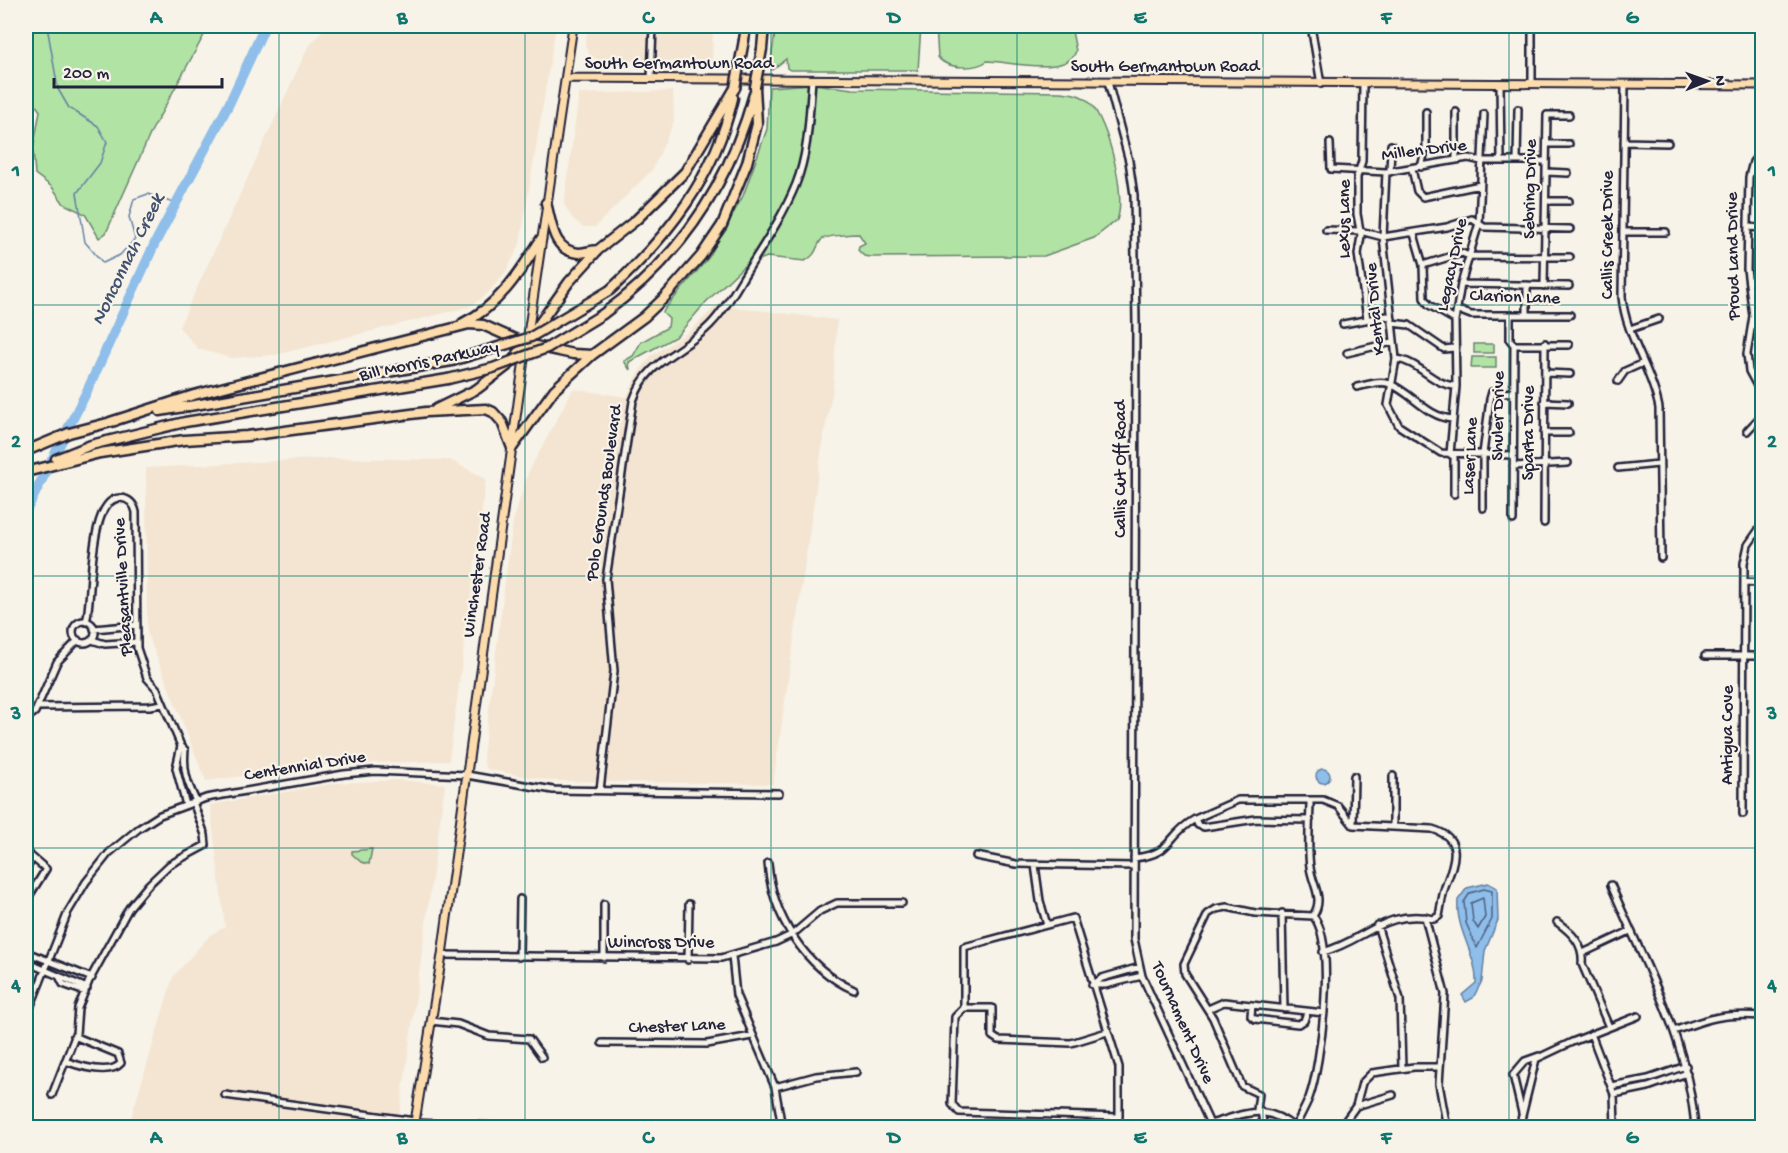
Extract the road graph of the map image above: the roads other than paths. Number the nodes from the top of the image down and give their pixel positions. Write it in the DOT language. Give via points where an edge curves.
graph roads {
  1 [pos="573,26"];
  2 [pos="652,26"];
  3 [pos="746,26"];
  4 [pos="764,26"];
  5 [pos="1311,26"];
  6 [pos="1532,26"];
  7 [pos="567,78"];
  8 [pos="651,79"];
  9 [pos="812,80"];
  10 [pos="1108,82"];
  11 [pos="1363,83"];
  12 [pos="1500,83"];
  13 [pos="1532,83"];
  14 [pos="1321,84"];
  15 [pos="1625,85"];
  16 [pos="1762,85"];
  17 [pos="755,87"];
  18 [pos="735,88"];
  19 [pos="1518,109"];
  20 [pos="1426,112"];
  21 [pos="1456,112"];
  22 [pos="1484,114"];
  23 [pos="1569,115"];
  24 [pos="1624,142"];
  25 [pos="1330,143"];
  26 [pos="1668,143"];
  27 [pos="1547,144"];
  28 [pos="1569,144"];
  29 [pos="1391,145"];
  30 [pos="1762,152"];
  31 [pos="1456,159"];
  32 [pos="1481,161"];
  33 [pos="1501,161"];
  34 [pos="1517,161"];
  35 [pos="1546,161"];
  36 [pos="1421,167"];
  37 [pos="1412,168"];
  38 [pos="1360,170"];
  39 [pos="1388,172"];
  40 [pos="1546,172"];
  41 [pos="1568,172"];
  42 [pos="1480,185"];
  43 [pos="1546,201"];
  44 [pos="1569,201"];
  45 [pos="546,203"];
  46 [pos="1479,223"];
  47 [pos="1748,228"];
  48 [pos="1762,228"];
  49 [pos="1545,229"];
  50 [pos="1570,229"];
  51 [pos="1326,230"];
  52 [pos="1360,231"];
  53 [pos="1623,232"];
  54 [pos="1666,232"];
  55 [pos="1414,234"];
  56 [pos="1383,237"];
  57 [pos="541,239"];
  58 [pos="598,250"];
  59 [pos="1469,256"];
  60 [pos="1545,257"];
  61 [pos="1570,257"];
  62 [pos="1423,265"];
  63 [pos="1461,284"];
  64 [pos="1527,285"];
  65 [pos="1544,286"];
  66 [pos="1569,286"];
  67 [pos="1458,310"];
  68 [pos="1510,315"];
  69 [pos="1527,315"];
  70 [pos="1570,315"];
  71 [pos="1367,319"];
  72 [pos="1659,319"];
  73 [pos="1455,320"];
  74 [pos="1392,321"];
  75 [pos="1343,324"];
  76 [pos="1630,329"];
  77 [pos="448,330"];
  78 [pos="1393,342"];
  79 [pos="526,344"];
  80 [pos="1545,344"];
  81 [pos="1514,345"];
  82 [pos="1569,345"];
  83 [pos="1454,348"];
  84 [pos="1347,353"];
  85 [pos="592,355"];
  86 [pos="1396,359"];
  87 [pos="1643,363"];
  88 [pos="1545,373"];
  89 [pos="1570,374"];
  90 [pos="1618,381"];
  91 [pos="1392,384"];
  92 [pos="1456,386"];
  93 [pos="1357,387"];
  94 [pos="1514,393"];
  95 [pos="1762,395"];
  96 [pos="1544,402"];
  97 [pos="1568,403"];
  98 [pos="426,412"];
  99 [pos="1762,415"];
  100 [pos="1452,419"];
  101 [pos="110,422"];
  102 [pos="1747,431"];
  103 [pos="1569,432"];
  104 [pos="1544,433"];
  105 [pos="512,448"];
  106 [pos="26,450"];
  107 [pos="1450,454"];
  108 [pos="1483,454"];
  109 [pos="1514,455"];
  110 [pos="1568,463"];
  111 [pos="1659,464"];
  112 [pos="1544,465"];
  113 [pos="1513,466"];
  114 [pos="1618,468"];
  115 [pos="26,472"];
  116 [pos="1454,494"];
  117 [pos="1483,508"];
  118 [pos="1513,520"];
  119 [pos="1544,523"];
  120 [pos="1762,525"];
  121 [pos="1661,558"];
  122 [pos="1744,582"];
  123 [pos="1762,583"];
  124 [pos="86,622"];
  125 [pos="137,626"];
  126 [pos="94,629"];
  127 [pos="92,639"];
  128 [pos="78,640"];
  129 [pos="137,642"];
  130 [pos="1705,656"];
  131 [pos="1744,656"];
  132 [pos="1762,656"];
  133 [pos="163,704"];
  134 [pos="37,707"];
  135 [pos="26,719"];
  136 [pos="180,746"];
  137 [pos="467,775"];
  138 [pos="1354,776"];
  139 [pos="1393,776"];
  140 [pos="600,790"];
  141 [pos="779,793"];
  142 [pos="1310,800"];
  143 [pos="194,801"];
  144 [pos="186,805"];
  145 [pos="1743,814"];
  146 [pos="1195,819"];
  147 [pos="1310,820"];
  148 [pos="1353,825"];
  149 [pos="1393,827"];
  150 [pos="26,852"];
  151 [pos="975,855"];
  152 [pos="33,858"];
  153 [pos="1134,858"];
  154 [pos="768,863"];
  155 [pos="1035,865"];
  156 [pos="1134,866"];
  157 [pos="26,869"];
  158 [pos="1611,885"];
  159 [pos="520,899"];
  160 [pos="26,901"];
  161 [pos="902,903"];
  162 [pos="604,904"];
  163 [pos="689,904"];
  164 [pos="1282,913"];
  165 [pos="1313,916"];
  166 [pos="1425,917"];
  167 [pos="1557,922"];
  168 [pos="1047,925"];
  169 [pos="1377,925"];
  170 [pos="1133,928"];
  171 [pos="1630,931"];
  172 [pos="792,934"];
  173 [pos="26,952"];
  174 [pos="1323,952"];
  175 [pos="1583,953"];
  176 [pos="442,955"];
  177 [pos="732,956"];
  178 [pos="519,957"];
  179 [pos="604,958"];
  180 [pos="688,960"];
  181 [pos="48,961"];
  182 [pos="26,962"];
  183 [pos="1140,967"];
  184 [pos="45,969"];
  185 [pos="1142,976"];
  186 [pos="92,978"];
  187 [pos="1092,985"];
  188 [pos="86,990"];
  189 [pos="854,990"];
  190 [pos="1252,1005"];
  191 [pos="963,1008"];
  192 [pos="1208,1009"];
  193 [pos="1284,1009"];
  194 [pos="1307,1012"];
  195 [pos="1324,1013"];
  196 [pos="1638,1016"];
  197 [pos="1762,1016"];
  198 [pos="26,1018"];
  199 [pos="430,1021"];
  200 [pos="1610,1027"];
  201 [pos="1674,1031"];
  202 [pos="1107,1032"];
  203 [pos="1591,1034"];
  204 [pos="74,1036"];
  205 [pos="752,1036"];
  206 [pos="602,1043"];
  207 [pos="1540,1056"];
  208 [pos="542,1057"];
  209 [pos="65,1061"];
  210 [pos="1686,1065"];
  211 [pos="1439,1067"];
  212 [pos="1402,1068"];
  213 [pos="856,1072"];
  214 [pos="1687,1073"];
  215 [pos="1653,1077"];
  216 [pos="1638,1081"];
  217 [pos="1656,1085"];
  218 [pos="1611,1086"];
  219 [pos="775,1087"];
  220 [pos="1640,1089"];
  221 [pos="1614,1094"];
  222 [pos="52,1095"];
  223 [pos="225,1095"];
  224 [pos="1393,1095"];
  225 [pos="1356,1106"];
  226 [pos="1259,1111"];
  227 [pos="1522,1113"];
  228 [pos="414,1124"];
  229 [pos="1211,1126"];
  230 [pos="1265,1127"];
  231 [pos="545,1128"];
  232 [pos="782,1128"];
  233 [pos="1295,1128"];
  234 [pos="1340,1128"];
  235 [pos="1447,1128"];
  236 [pos="1518,1128"];
  237 [pos="1616,1128"];
  238 [pos="1695,1128"];
  1 -- 7 [label="main road, Winchester Road"];
  2 -- 8 [label="street"];
  3 -- 18 [label="highway, Bill Morris Parkway, bridge"];
  4 -- 17 [label="highway, Bill Morris Parkway, bridge"];
  5 -- 14 [label="street"];
  6 -- 13 [label="street"];
  7 -- 8 [label="main road, South Germantown Road"];
  7 -- 45 [label="main road, Winchester Road"];
  8 -- 9 [label="main road, South Germantown Road"];
  9 -- 10 [label="main road, South Germantown Road"];
  9 -- 140 [label="street, Polo Grounds Boulevard" via="807,142 799,174 774,228 716,319 654,366 633,401 606,579 614,670"];
  10 -- 14 [label="main road, South Germantown Road"];
  10 -- 153 [label="street, Callis Cut Off Road" via="1134,195"];
  11 -- 12 [label="main road, South Germantown Road"];
  11 -- 14 [label="main road, South Germantown Road"];
  11 -- 38 [label="street, Lexus Lane"];
  12 -- 13 [label="main road, South Germantown Road"];
  12 -- 33 [label="street"];
  13 -- 15 [label="main road, South Germantown Road"];
  15 -- 16 [label="main road, South Germantown Road"];
  15 -- 24 [label="street, Callis Creek Drive"];
  17 -- 85 [label="highway" via="757,124 747,163 722,225 702,256 664,298"];
  17 -- 115 [label="highway, Bill Morris Parkway, bridge" via="732,160 697,221 643,282 603,314 547,348 448,379 185,422 108,441"];
  18 -- 58 [label="highway" via="685,172 636,220"];
  18 -- 101 [label="highway, Bill Morris Parkway, bridge" via="720,144 682,213 652,250 610,290 531,337 452,361"];
  19 -- 34 [label="street"];
  20 -- 36 [label="street" via="1426,147"];
  21 -- 31 [label="street"];
  22 -- 32 [label="street, Legacy Drive"];
  23 -- 27 [label="street, Sebring Drive" via="1547,115"];
  24 -- 26 [label="street"];
  24 -- 53 [label="street, Callis Creek Drive"];
  25 -- 38 [label="street, Millen Drive" via="1331,169"];
  27 -- 28 [label="street"];
  27 -- 35 [label="street, Sebring Drive"];
  29 -- 39 [label="street, Kental Drive"];
  30 -- 47 [label="street, Proud Land Drive" via="1749,177"];
  31 -- 32 [label="street, Millen Drive"];
  31 -- 36 [label="street, Millen Drive"];
  32 -- 33 [label="street, Millen Drive"];
  32 -- 42 [label="street, Legacy Drive"];
  33 -- 34 [label="street, Millen Drive"];
  34 -- 35 [label="street, Millen Drive"];
  35 -- 40 [label="street, Sebring Drive"];
  36 -- 37 [label="street, Millen Drive"];
  37 -- 39 [label="street, Millen Drive"];
  37 -- 42 [label="street" via="1417,191 1423,197"];
  38 -- 39 [label="street, Millen Drive"];
  38 -- 52 [label="street, Lexus Lane" via="1356,195"];
  39 -- 56 [label="street, Kental Drive"];
  40 -- 41 [label="street"];
  40 -- 43 [label="street, Sebring Drive"];
  42 -- 46 [label="street, Legacy Drive"];
  43 -- 44 [label="street"];
  43 -- 49 [label="street, Sebring Drive"];
  45 -- 57 [label="main road, Winchester Road"];
  45 -- 58 [label="highway" via="558,243 579,253"];
  46 -- 49 [label="street" via="1484,227"];
  46 -- 55 [label="street" via="1472,219"];
  46 -- 59 [label="street, Legacy Drive"];
  47 -- 48 [label="street"];
  47 -- 95 [label="street, Proud Land Drive" via="1748,280 1753,308 1748,364"];
  49 -- 50 [label="street"];
  49 -- 60 [label="street, Sebring Drive"];
  51 -- 52 [label="street"];
  52 -- 56 [label="street"];
  52 -- 71 [label="street, Lexus Lane" via="1359,257"];
  53 -- 54 [label="street"];
  53 -- 76 [label="street, Callis Creek Drive" via="1622,297"];
  55 -- 56 [label="street"];
  55 -- 62 [label="street"];
  56 -- 74 [label="street, Kental Drive"];
  57 -- 77 [label="highway" via="502,294 479,314"];
  57 -- 79 [label="main road, Winchester Road"];
  58 -- 79 [label="highway" via="569,282"];
  59 -- 60 [label="street"];
  59 -- 62 [label="street" via="1462,253"];
  59 -- 63 [label="street, Legacy Drive"];
  60 -- 61 [label="street"];
  60 -- 65 [label="street, Sebring Drive"];
  62 -- 73 [label="street" via="1424,298"];
  63 -- 64 [label="street"];
  63 -- 67 [label="street, Legacy Drive"];
  64 -- 65 [label="street"];
  64 -- 69 [label="street"];
  65 -- 66 [label="street"];
  67 -- 68 [label="street, Clarion Lane" via="1471,315"];
  67 -- 73 [label="street, Legacy Drive"];
  68 -- 69 [label="street, Clarion Lane"];
  68 -- 81 [label="street, Shuler Drive" via="1510,340"];
  69 -- 70 [label="street, Clarion Lane"];
  71 -- 74 [label="street" via="1387,316"];
  71 -- 75 [label="street"];
  72 -- 76 [label="street"];
  73 -- 83 [label="street, Legacy Drive"];
  74 -- 78 [label="street, Kental Drive"];
  74 -- 83 [label="street" via="1409,325 1444,349"];
  76 -- 87 [label="street, Callis Creek Drive"];
  77 -- 79 [label="highway" via="483,325"];
  77 -- 101 [label="highway" via="194,395"];
  78 -- 84 [label="street"];
  78 -- 86 [label="street, Kental Drive"];
  79 -- 85 [label="highway"];
  79 -- 98 [label="highway" via="511,363 477,389 450,405"];
  79 -- 105 [label="main road, Winchester Road"];
  80 -- 81 [label="street"];
  80 -- 82 [label="street"];
  80 -- 88 [label="street, Sparta Drive"];
  81 -- 94 [label="street, Shuler Drive"];
  83 -- 92 [label="street, Legacy Drive"];
  85 -- 105 [label="highway" via="554,390"];
  86 -- 91 [label="street, Kental Drive"];
  86 -- 92 [label="street" via="1406,360 1444,386"];
  87 -- 90 [label="street" via="1625,371"];
  87 -- 111 [label="street, Callis Creek Drive" via="1659,408"];
  88 -- 89 [label="street"];
  88 -- 96 [label="street, Sparta Drive"];
  91 -- 93 [label="street" via="1379,382"];
  91 -- 100 [label="street" via="1441,418"];
  91 -- 107 [label="street, Kental Drive" via="1388,405 1400,426 1441,453"];
  92 -- 100 [label="street, Legacy Drive"];
  94 -- 108 [label="street, Laser Lane" via="1492,392"];
  94 -- 109 [label="street, Shuler Drive"];
  96 -- 97 [label="street"];
  96 -- 104 [label="street, Sparta Drive"];
  98 -- 105 [label="highway" via="486,409 502,422"];
  98 -- 115 [label="highway" via="100,453"];
  99 -- 102 [label="street"];
  100 -- 107 [label="street, Legacy Drive"];
  101 -- 106 [label="highway, Bill Morris Parkway"];
  103 -- 104 [label="street"];
  104 -- 112 [label="street, Sparta Drive"];
  105 -- 137 [label="main road, Winchester Road"];
  107 -- 108 [label="street, Kental Drive"];
  107 -- 116 [label="street, Legacy Drive" via="1454,457"];
  108 -- 109 [label="street, Kental Drive"];
  108 -- 117 [label="street, Laser Lane"];
  109 -- 113 [label="street, Shuler Drive"];
  110 -- 112 [label="street"];
  111 -- 114 [label="street"];
  111 -- 121 [label="street, Callis Creek Drive"];
  112 -- 113 [label="street"];
  112 -- 119 [label="street, Sparta Drive"];
  113 -- 118 [label="street, Shuler Drive"];
  120 -- 122 [label="street, Antigua Cove" via="1745,554"];
  122 -- 123 [label="street"];
  122 -- 131 [label="street, Antigua Cove"];
  124 -- 125 [label="street, Pleasantville Drive" via="90,609 91,548 107,504 122,498 132,502 136,512"];
  124 -- 126 [label="street"];
  124 -- 128 [label="street" via="76,626 74,635"];
  125 -- 126 [label="street"];
  125 -- 129 [label="street, Pleasantville Drive"];
  126 -- 127 [label="street"];
  127 -- 128 [label="street" via="86,643"];
  127 -- 129 [label="street" via="105,644"];
  128 -- 134 [label="street" via="57,663"];
  129 -- 133 [label="street, Pleasantville Drive" via="147,678"];
  130 -- 131 [label="street"];
  131 -- 132 [label="street"];
  131 -- 145 [label="street, Antigua Cove"];
  133 -- 134 [label="street"];
  133 -- 136 [label="street, Pleasantville Drive"];
  134 -- 135 [label="street"];
  136 -- 143 [label="street, Pleasantville Drive" via="185,750 183,770"];
  136 -- 144 [label="street, Pleasantville Drive" via="176,768"];
  137 -- 140 [label="street, Centennial Drive" via="553,790"];
  137 -- 143 [label="street, Centennial Drive" via="375,771"];
  137 -- 176 [label="main road, Winchester Road"];
  138 -- 148 [label="street"];
  139 -- 149 [label="street"];
  140 -- 141 [label="street, Centennial Drive"];
  142 -- 146 [label="street" via="1238,800"];
  142 -- 147 [label="street"];
  142 -- 148 [label="street" via="1332,802"];
  143 -- 144 [label="street, Centennial Drive"];
  143 -- 186 [label="street, Pleasantville Drive" via="206,845 169,865 139,894"];
  144 -- 181 [label="street, Centennial Drive" via="160,815 109,853 68,912"];
  146 -- 147 [label="street" via="1204,827 1244,820"];
  146 -- 153 [label="street" via="1178,830 1159,854"];
  147 -- 165 [label="street" via="1310,868 1319,894"];
  148 -- 149 [label="street"];
  149 -- 166 [label="street" via="1432,829 1444,832 1450,839 1455,855 1439,916"];
  150 -- 152 [label="street"];
  151 -- 155 [label="street"];
  152 -- 157 [label="street"];
  152 -- 160 [label="street" via="46,868"];
  153 -- 156 [label="street, Callis Cut Off Road"];
  154 -- 172 [label="street" via="773,897"];
  155 -- 156 [label="street"];
  155 -- 168 [label="street"];
  156 -- 170 [label="street, Callis Cut Off Road"];
  158 -- 171 [label="street"];
  159 -- 178 [label="street"];
  161 -- 172 [label="street, Wincross Drive" via="837,903 820,911"];
  162 -- 179 [label="street"];
  163 -- 180 [label="street"];
  164 -- 165 [label="street"];
  164 -- 192 [label="street" via="1222,907 1208,914 1184,964 1185,974"];
  164 -- 193 [label="street"];
  165 -- 174 [label="street" via="1320,925"];
  166 -- 169 [label="street"];
  166 -- 211 [label="street" via="1445,994"];
  167 -- 175 [label="street" via="1571,932"];
  168 -- 187 [label="street" via="1073,918"];
  168 -- 191 [label="street" via="964,947"];
  169 -- 174 [label="street"];
  169 -- 212 [label="street" via="1400,999"];
  170 -- 183 [label="street, Tournament Drive"];
  171 -- 175 [label="street"];
  171 -- 201 [label="street"];
  172 -- 177 [label="street, Wincross Drive"];
  172 -- 189 [label="street" via="821,971"];
  173 -- 181 [label="street"];
  174 -- 195 [label="street"];
  175 -- 200 [label="street" via="1582,964"];
  176 -- 178 [label="street, Wincross Drive"];
  176 -- 199 [label="main road, Winchester Road"];
  177 -- 180 [label="street, Wincross Drive"];
  177 -- 205 [label="street" via="736,995"];
  178 -- 179 [label="street, Wincross Drive"];
  179 -- 180 [label="street, Wincross Drive"];
  181 -- 184 [label="street, Centennial Drive"];
  181 -- 186 [label="street"];
  182 -- 184 [label="street"];
  183 -- 185 [label="street, Tournament Drive"];
  183 -- 187 [label="street" via="1102,978"];
  184 -- 188 [label="street"];
  184 -- 198 [label="street, Centennial Drive"];
  185 -- 187 [label="street"];
  185 -- 229 [label="street, Tournament Drive"];
  186 -- 188 [label="street"];
  187 -- 202 [label="street"];
  188 -- 204 [label="street"];
  190 -- 192 [label="street" via="1224,1002"];
  190 -- 193 [label="street"];
  190 -- 194 [label="street" via="1251,1016 1255,1019 1298,1024"];
  191 -- 202 [label="street" via="992,1008 993,1036 998,1040 1071,1043"];
  191 -- 202 [label="street" via="955,1017 952,1104 959,1112 1119,1117 1119,1067"];
  192 -- 226 [label="street" via="1242,1086 1259,1094"];
  193 -- 194 [label="street"];
  194 -- 195 [label="street"];
  195 -- 233 [label="street" via="1320,1053 1309,1098"];
  196 -- 200 [label="street"];
  197 -- 201 [label="street" via="1712,1017"];
  199 -- 208 [label="street" via="458,1024 489,1036 529,1039"];
  199 -- 228 [label="main road, Winchester Road"];
  200 -- 203 [label="street"];
  201 -- 210 [label="street"];
  203 -- 207 [label="street"];
  203 -- 218 [label="street"];
  204 -- 209 [label="street"];
  204 -- 209 [label="street" via="118,1054 121,1063 108,1069"];
  205 -- 206 [label="street, Chester Lane" via="706,1044"];
  205 -- 219 [label="street"];
  207 -- 227 [label="street"];
  207 -- 227 [label="street" via="1525,1061 1513,1075"];
  209 -- 222 [label="street"];
  210 -- 214 [label="street"];
  210 -- 215 [label="street"];
  211 -- 212 [label="street"];
  211 -- 235 [label="street"];
  212 -- 225 [label="street" via="1372,1073 1362,1083"];
  213 -- 219 [label="street" via="816,1076"];
  214 -- 217 [label="street"];
  214 -- 238 [label="street"];
  215 -- 216 [label="street"];
  215 -- 217 [label="street"];
  216 -- 218 [label="street"];
  216 -- 220 [label="street"];
  217 -- 220 [label="street"];
  218 -- 221 [label="street"];
  219 -- 232 [label="street"];
  220 -- 221 [label="street"];
  221 -- 237 [label="street"];
  223 -- 228 [label="street"];
  224 -- 225 [label="street"];
  225 -- 234 [label="street"];
  226 -- 229 [label="street"];
  226 -- 230 [label="street"];
  226 -- 233 [label="street" via="1281,1116"];
  227 -- 236 [label="street"];
  228 -- 231 [label="street"];
}
